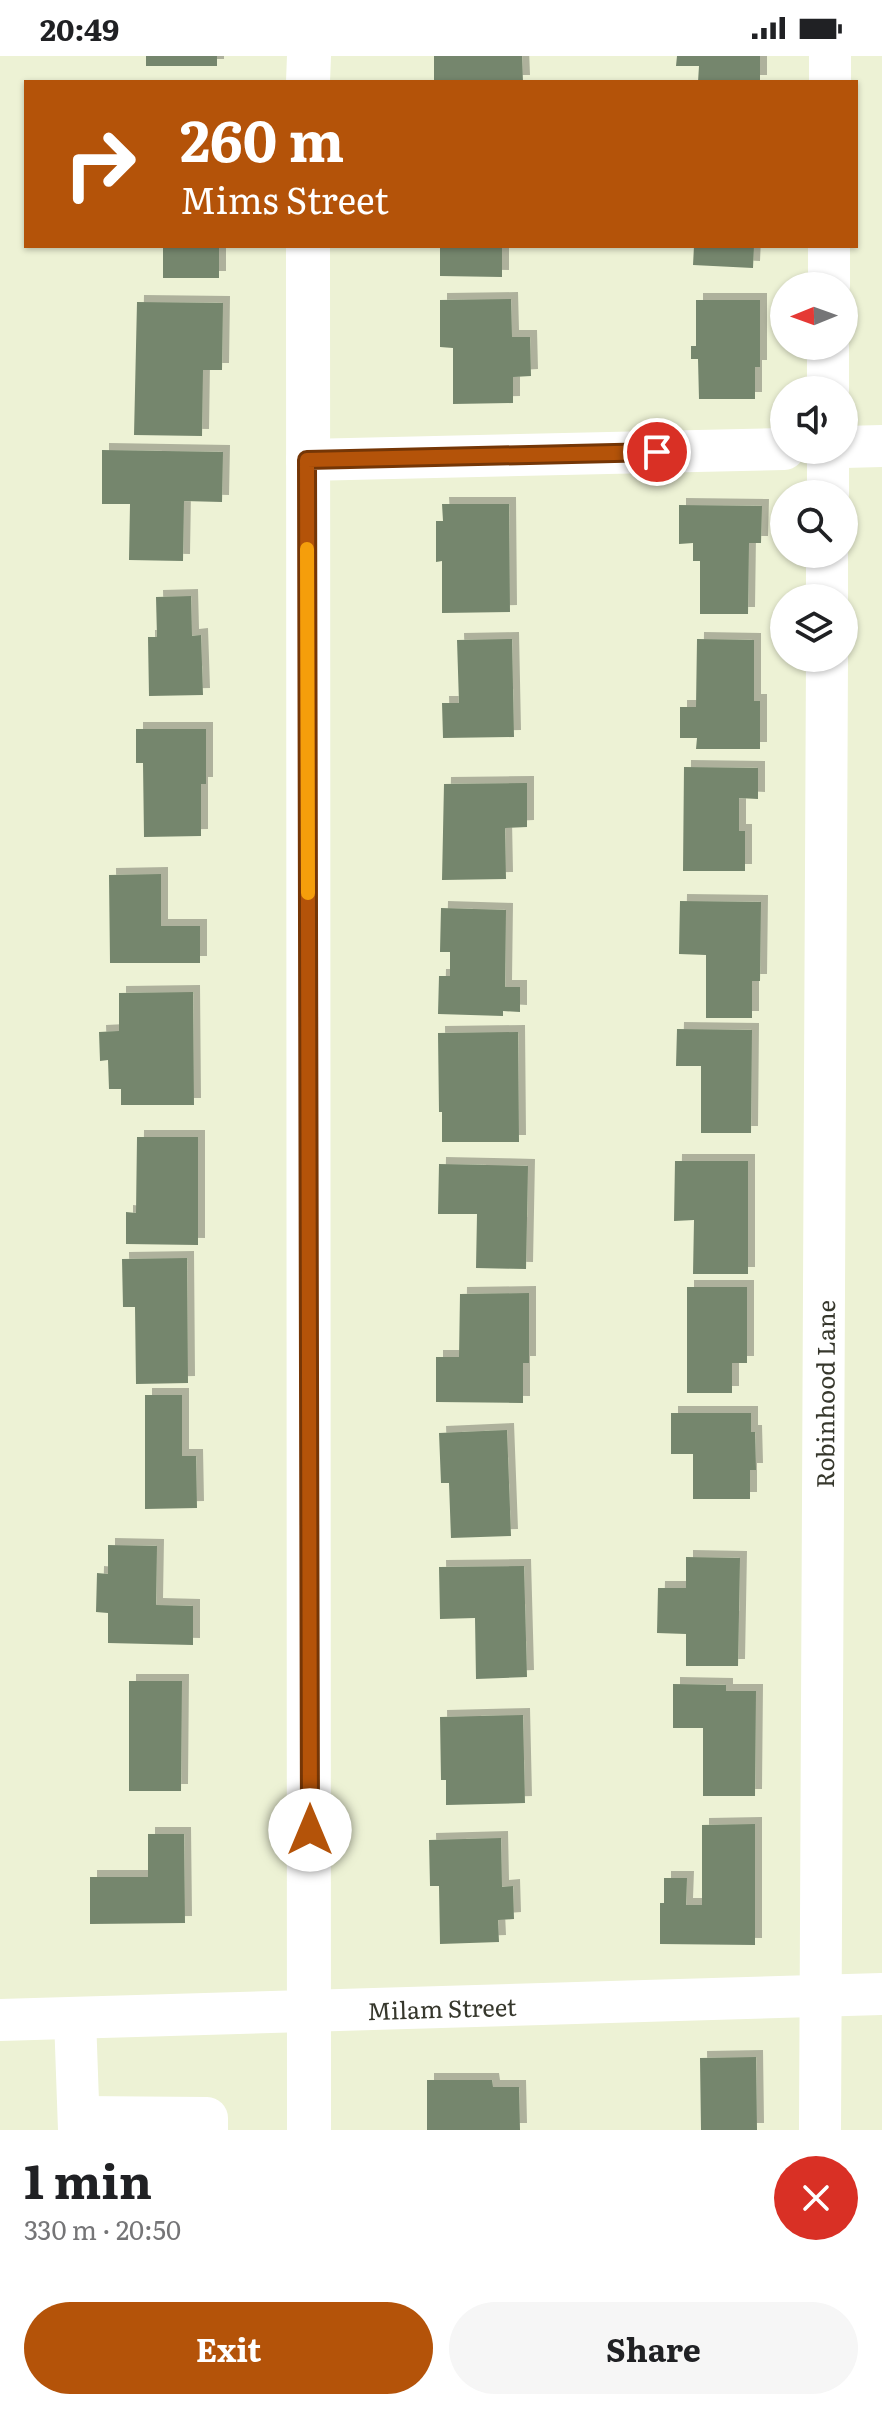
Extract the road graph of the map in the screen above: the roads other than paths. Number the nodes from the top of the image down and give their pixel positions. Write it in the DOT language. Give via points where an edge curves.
graph roads {
  1 [pos="309,56"];
  2 [pos="830,56"];
  3 [pos="308,80"];
  4 [pos="830,80"];
  5 [pos="308,248"];
  6 [pos="829,248"];
  7 [pos="829,272"];
  8 [pos="882,446"];
  9 [pos="858,447"];
  10 [pos="770,449"];
  11 [pos="307,460"];
  12 [pos="827,672"];
  13 [pos="882,1994"];
  14 [pos="821,1995"];
  15 [pos="309,2013"];
  16 [pos="75,2018"];
  17 [pos="0,2020"];
  18 [pos="79,2124"];
  19 [pos="207,2130"];
  20 [pos="309,2130"];
  21 [pos="820,2130"];
  1 -- 3 [label="main road"];
  2 -- 4 [label="street"];
  5 -- 11 [label="main road"];
  6 -- 7 [label="street"];
  8 -- 9 [label="street"];
  10 -- 11 [label="street"];
  11 -- 15 [label="main road"];
  12 -- 14 [label="street, Robinhood Lane"];
  13 -- 14 [label="street, Milam Street"];
  14 -- 15 [label="street, Milam Street"];
  14 -- 21 [label="street, Robinhood Lane"];
  15 -- 16 [label="street, Milam Street"];
  15 -- 20 [label="main road"];
  16 -- 17 [label="street, Milam Street"];
  16 -- 18 [label="street"];
  18 -- 19 [label="street" via="207,2118"];
}
